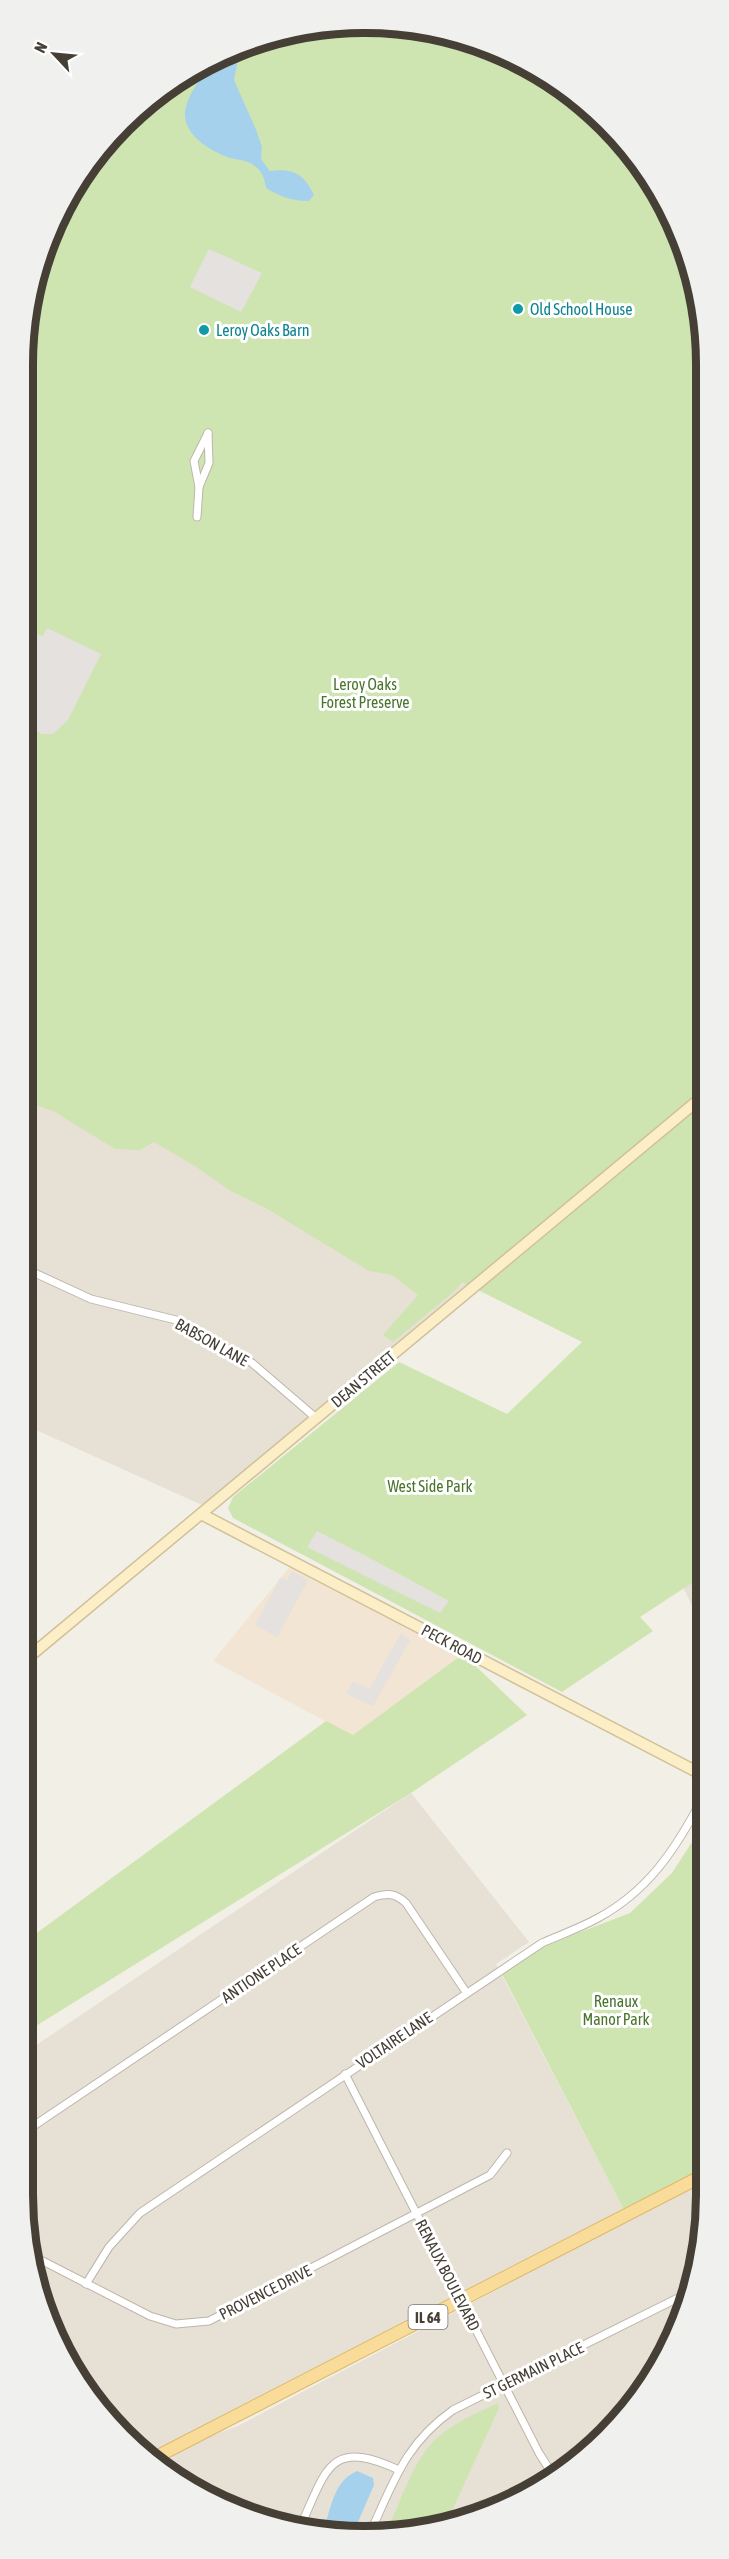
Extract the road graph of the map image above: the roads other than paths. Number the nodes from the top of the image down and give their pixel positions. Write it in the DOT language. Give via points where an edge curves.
graph roads {
  1 [pos="199,487"];
  2 [pos="197,517"];
  3 [pos="696,1102"];
  4 [pos="33,1272"];
  5 [pos="316,1418"];
  6 [pos="203,1515"];
  7 [pos="33,1654"];
  8 [pos="696,1771"];
  9 [pos="696,1810"];
  10 [pos="466,1992"];
  11 [pos="345,2074"];
  12 [pos="33,2126"];
  13 [pos="507,2153"];
  14 [pos="696,2179"];
  15 [pos="418,2214"];
  16 [pos="39,2259"];
  17 [pos="86,2284"];
  18 [pos="679,2297"];
  19 [pos="461,2300"];
  20 [pos="504,2384"];
  21 [pos="160,2455"];
  22 [pos="550,2469"];
  23 [pos="399,2470"];
  24 [pos="303,2520"];
  25 [pos="373,2526"];
  1 -- 1 [label="street" via="209,463 208,433 194,461"];
  1 -- 2 [label="street"];
  3 -- 5 [label="street, DEAN STREET"];
  4 -- 5 [label="street, BABSON LANE" via="91,1299 180,1321 252,1363"];
  5 -- 6 [label="street, DEAN STREET"];
  6 -- 7 [label="street, DEAN STREET"];
  6 -- 8 [label="street, PECK ROAD"];
  9 -- 10 [label="street, VOLTAIRE LANE" via="658,1871 630,1897 598,1918 542,1942"];
  10 -- 11 [label="street, VOLTAIRE LANE"];
  10 -- 12 [label="street, ANTIONE PLACE" via="406,1903 388,1893 374,1897"];
  11 -- 15 [label="street, RENAUX BOULEVARD"];
  11 -- 17 [label="street, VOLTAIRE LANE" via="140,2213 109,2247"];
  13 -- 15 [label="street, PROVENCE DRIVE" via="490,2175"];
  14 -- 19 [label="main road, IL 64"];
  15 -- 17 [label="street, PROVENCE DRIVE" via="209,2321 176,2324 150,2316"];
  15 -- 19 [label="street, RENAUX BOULEVARD"];
  16 -- 17 [label="street, PROVENCE DRIVE"];
  18 -- 20 [label="street, ST GERMAIN PLACE"];
  19 -- 20 [label="street, RENAUX BOULEVARD"];
  19 -- 21 [label="main road, IL 64"];
  20 -- 22 [label="street, RENAUX BOULEVARD"];
  20 -- 23 [label="street, ST GERMAIN PLACE" via="437,2422 421,2436"];
  23 -- 24 [label="street" via="366,2457 342,2459 324,2474"];
  23 -- 25 [label="street, ST GERMAIN PLACE"];
}
